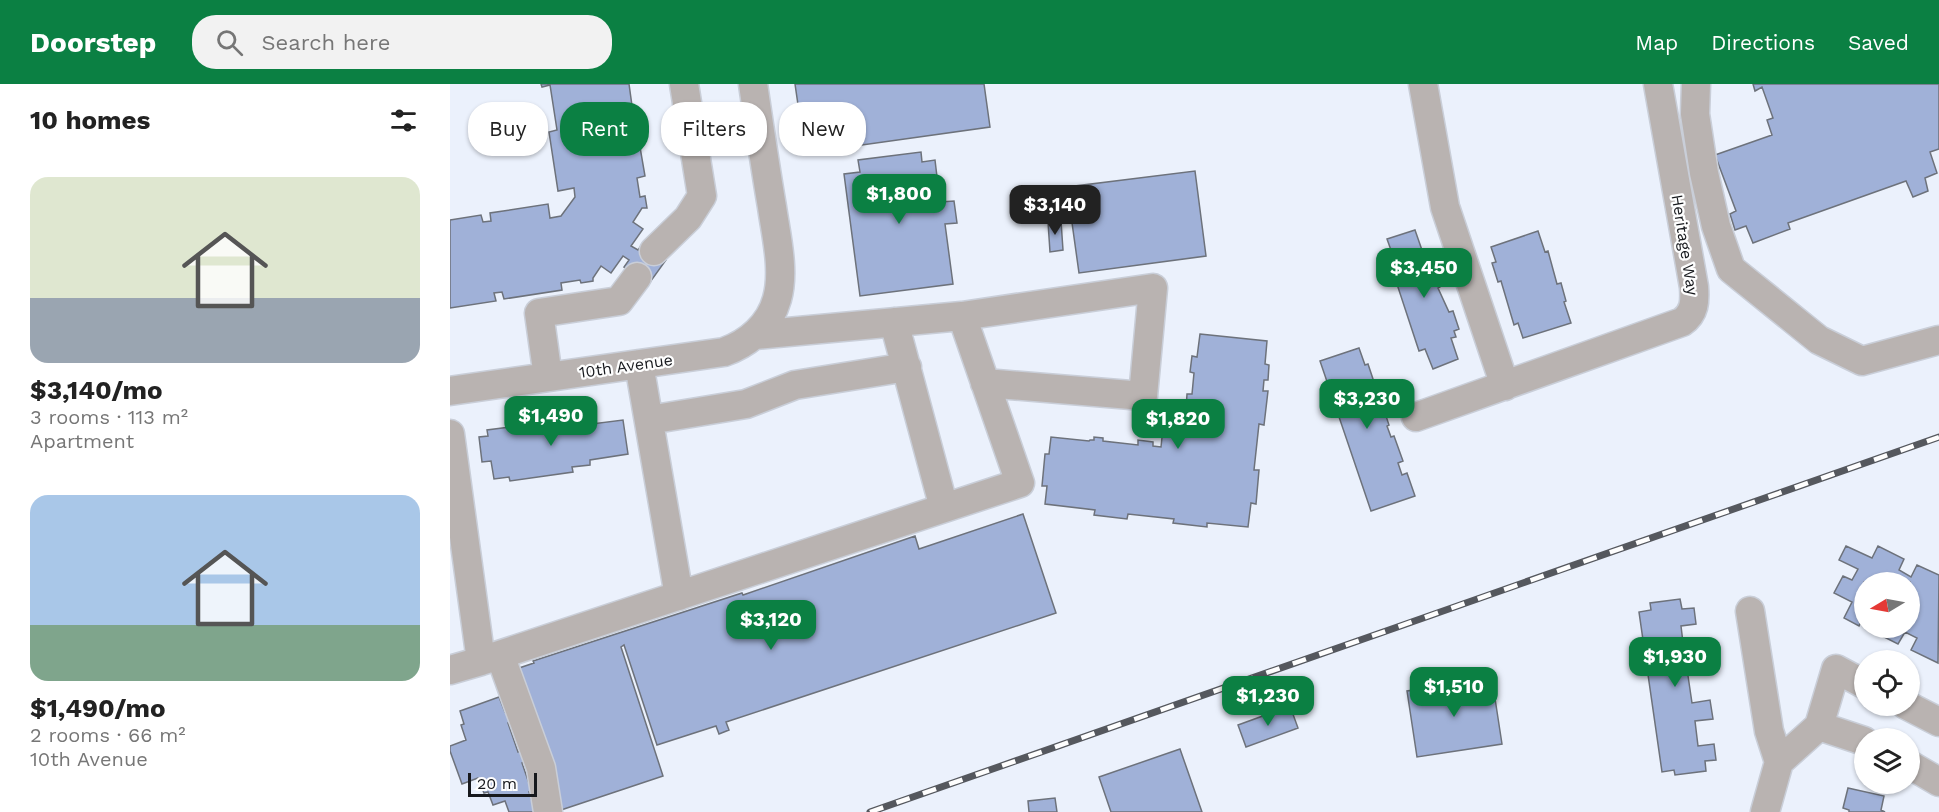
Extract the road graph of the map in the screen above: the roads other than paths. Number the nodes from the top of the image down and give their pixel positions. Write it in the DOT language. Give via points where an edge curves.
graph roads {
  1 [pos="684,84"];
  2 [pos="753,84"];
  3 [pos="1424,84"];
  4 [pos="1659,84"];
  5 [pos="1696,84"];
  6 [pos="654,251"];
  7 [pos="638,277"];
  8 [pos="962,316"];
  9 [pos="894,322"];
  10 [pos="754,335"];
  11 [pos="1939,340"];
  12 [pos="639,364"];
  13 [pos="907,367"];
  14 [pos="548,377"];
  15 [pos="985,383"];
  16 [pos="1505,386"];
  17 [pos="450,391"];
  18 [pos="1416,417"];
  19 [pos="649,420"];
  20 [pos="450,434"];
  21 [pos="944,508"];
  22 [pos="679,596"];
  23 [pos="1750,611"];
  24 [pos="491,658"];
  25 [pos="450,670"];
  26 [pos="1854,679"];
  27 [pos="1920,712"];
  28 [pos="1939,722"];
  29 [pos="1818,726"];
  30 [pos="1854,738"];
  31 [pos="1779,762"];
  32 [pos="1920,771"];
  33 [pos="1939,782"];
  34 [pos="548,812"];
  35 [pos="1765,812"];
  1 -- 6 [label="street" via="702,196 688,218"];
  2 -- 10 [label="street, 10th Avenue" via="780,275 778,298 767,321"];
  3 -- 16 [label="street" via="1445,207"];
  4 -- 16 [label="street, Heritage Way" via="1694,287 1694,309 1682,322"];
  5 -- 11 [label="street" via="1695,114 1704,173 1731,269 1819,340 1862,361"];
  7 -- 14 [label="street" via="619,301 539,313"];
  8 -- 9 [label="street"];
  8 -- 15 [label="street"];
  8 -- 15 [label="street" via="1154,288 1143,396"];
  9 -- 10 [label="street"];
  9 -- 13 [label="street"];
  10 -- 12 [label="street, 10th Avenue" via="741,346 724,352"];
  12 -- 14 [label="street, 10th Avenue"];
  12 -- 19 [label="street"];
  13 -- 19 [label="street" via="795,385 746,404"];
  13 -- 21 [label="street"];
  14 -- 17 [label="street, 10th Avenue"];
  15 -- 21 [label="street" via="1020,483"];
  16 -- 18 [label="street, Heritage Way"];
  19 -- 22 [label="street"];
  20 -- 24 [label="street"];
  21 -- 22 [label="street"];
  22 -- 24 [label="street"];
  23 -- 31 [label="street" via="1769,731"];
  24 -- 25 [label="street"];
  24 -- 34 [label="street" via="541,768"];
  26 -- 29 [label="street" via="1836,669"];
  27 -- 28 [label="street"];
  29 -- 30 [label="street"];
  29 -- 31 [label="street"];
  31 -- 35 [label="street"];
  32 -- 33 [label="street"];
}
